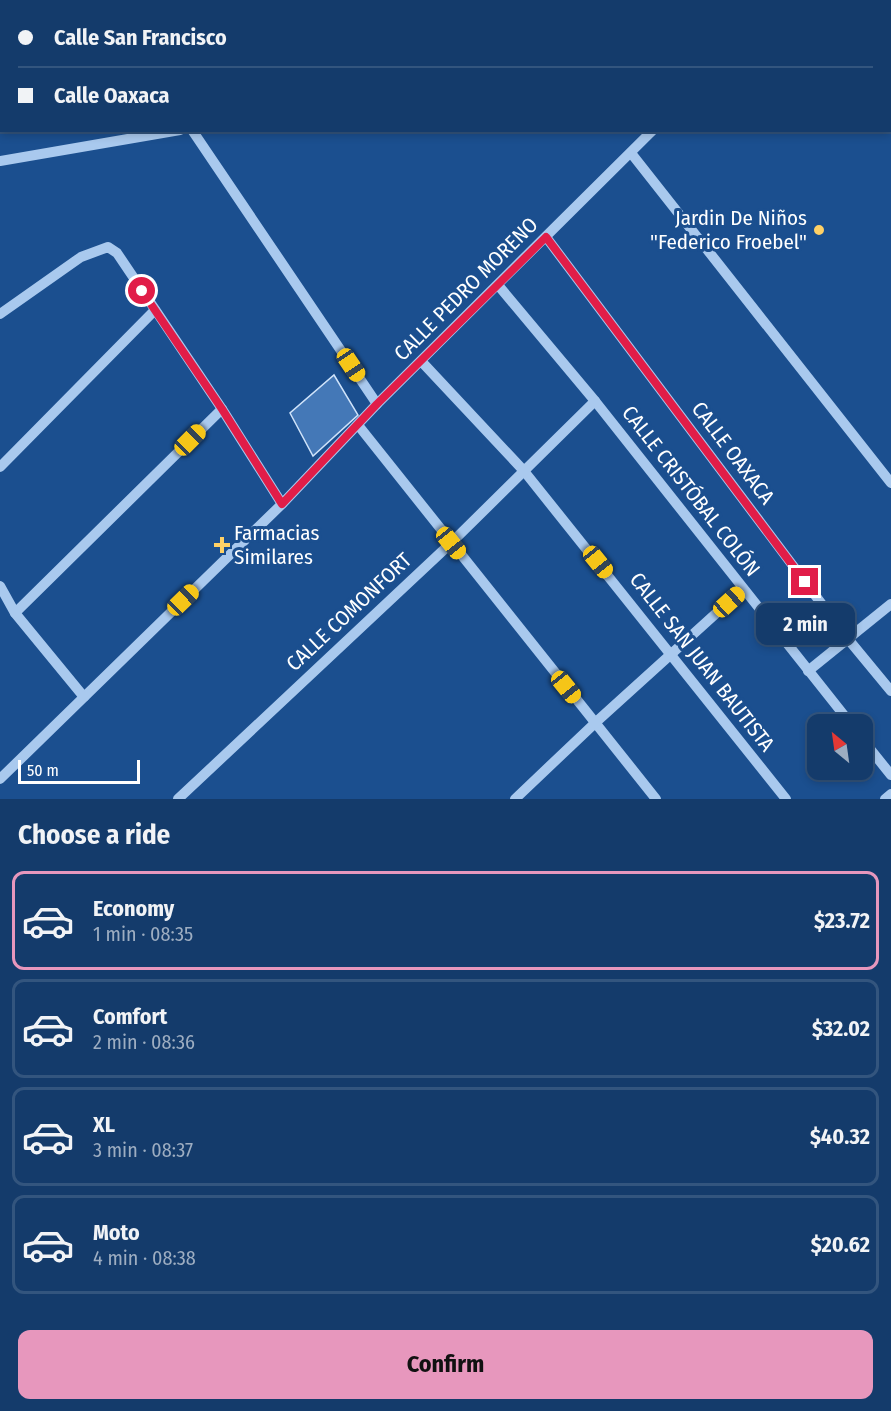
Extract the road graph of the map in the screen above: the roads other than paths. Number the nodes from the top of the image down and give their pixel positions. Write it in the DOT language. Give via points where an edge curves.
graph roads {
  1 [pos="168,132"];
  2 [pos="193,132"];
  3 [pos="651,132"];
  4 [pos="631,153"];
  5 [pos="0,161"];
  6 [pos="546,237"];
  7 [pos="498,285"];
  8 [pos="154,310"];
  9 [pos="0,314"];
  10 [pos="421,361"];
  11 [pos="595,401"];
  12 [pos="377,404"];
  13 [pos="222,409"];
  14 [pos="358,425"];
  15 [pos="0,467"];
  16 [pos="524,471"];
  17 [pos="891,483"];
  18 [pos="282,504"];
  19 [pos="451,543"];
  20 [pos="0,586"];
  21 [pos="743,589"];
  22 [pos="891,604"];
  23 [pos="15,613"];
  24 [pos="848,639"];
  25 [pos="672,654"];
  26 [pos="808,671"];
  27 [pos="891,691"];
  28 [pos="84,697"];
  29 [pos="843,714"];
  30 [pos="595,723"];
  31 [pos="873,753"];
  32 [pos="891,775"];
  33 [pos="0,779"];
  34 [pos="891,794"];
  35 [pos="178,799"];
  36 [pos="515,799"];
  37 [pos="656,799"];
  38 [pos="786,799"];
  39 [pos="885,799"];
  1 -- 5 [label="street"];
  2 -- 12 [label="street"];
  3 -- 4 [label="street, CALLE PEDRO MORENO"];
  4 -- 6 [label="street, CALLE PEDRO MORENO"];
  4 -- 17 [label="street"];
  6 -- 7 [label="street, CALLE PEDRO MORENO"];
  6 -- 24 [label="street, CALLE OAXACA"];
  7 -- 10 [label="street, CALLE PEDRO MORENO"];
  7 -- 11 [label="street, CALLE CRISTÓBAL COLÓN"];
  8 -- 9 [label="street" via="117,252 108,247 81,257"];
  8 -- 13 [label="street"];
  8 -- 15 [label="street"];
  10 -- 12 [label="street, CALLE PEDRO MORENO"];
  10 -- 16 [label="street, CALLE SAN JUAN BAUTISTA"];
  11 -- 16 [label="street, CALLE COMONFORT"];
  11 -- 21 [label="street, CALLE CRISTÓBAL COLÓN"];
  12 -- 14 [label="street, CALLE PEDRO MORENO"];
  13 -- 18 [label="street"];
  13 -- 23 [label="street"];
  14 -- 18 [label="street, CALLE PEDRO MORENO"];
  14 -- 19 [label="street"];
  16 -- 19 [label="street, CALLE COMONFORT"];
  16 -- 25 [label="street, CALLE SAN JUAN BAUTISTA"];
  18 -- 28 [label="street, CALLE PEDRO MORENO"];
  19 -- 30 [label="street"];
  19 -- 35 [label="street, CALLE COMONFORT"];
  20 -- 23 [label="street"];
  21 -- 25 [label="street"];
  21 -- 26 [label="street, CALLE CRISTÓBAL COLÓN"];
  22 -- 24 [label="street"];
  23 -- 28 [label="street"];
  24 -- 26 [label="street"];
  24 -- 27 [label="street, CALLE OAXACA"];
  25 -- 30 [label="street"];
  25 -- 38 [label="street, CALLE SAN JUAN BAUTISTA"];
  26 -- 29 [label="street, CALLE CRISTÓBAL COLÓN"];
  28 -- 33 [label="street, CALLE PEDRO MORENO"];
  30 -- 36 [label="street"];
  30 -- 37 [label="street"];
  31 -- 32 [label="street"];
  34 -- 39 [label="street"];
}
